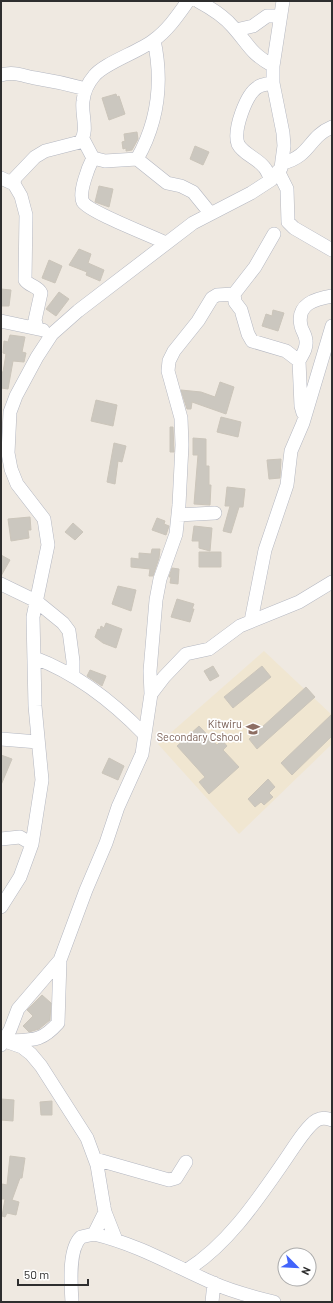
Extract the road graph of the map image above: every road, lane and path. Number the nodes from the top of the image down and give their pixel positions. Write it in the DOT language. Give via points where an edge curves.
graph roads {
  1 [pos="188,1"];
  2 [pos="198,1"];
  3 [pos="283,1"];
  4 [pos="280,16"];
  5 [pos="236,30"];
  6 [pos="154,40"];
  7 [pos="273,66"];
  8 [pos="1,75"];
  9 [pos="274,83"];
  10 [pos="86,89"];
  11 [pos="332,127"];
  12 [pos="83,139"];
  13 [pos="93,158"];
  14 [pos="138,159"];
  15 [pos="278,171"];
  16 [pos="1,178"];
  17 [pos="14,184"];
  18 [pos="210,213"];
  19 [pos="274,234"];
  20 [pos="166,243"];
  21 [pos="332,250"];
  22 [pos="234,294"];
  23 [pos="332,296"];
  24 [pos="1,321"];
  25 [pos="332,326"];
  26 [pos="37,328"];
  27 [pos="52,334"];
  28 [pos="299,361"];
  29 [pos="5,412"];
  30 [pos="305,417"];
  31 [pos="215,513"];
  32 [pos="178,515"];
  33 [pos="332,582"];
  34 [pos="1,584"];
  35 [pos="36,601"];
  36 [pos="251,621"];
  37 [pos="35,658"];
  38 [pos="73,676"];
  39 [pos="151,694"];
  40 [pos="145,735"];
  41 [pos="1,739"];
  42 [pos="38,742"];
  43 [pos="1,839"];
  44 [pos="32,844"];
  45 [pos="1,907"];
  46 [pos="60,960"];
  47 [pos="3,1043"];
  48 [pos="332,1120"];
  49 [pos="95,1159"];
  50 [pos="186,1162"];
  51 [pos="105,1212"];
  52 [pos="94,1234"];
  53 [pos="116,1240"];
  54 [pos="187,1270"];
  55 [pos="214,1283"];
  56 [pos="72,1302"];
  57 [pos="212,1302"];
  58 [pos="274,1302"];
  1 -- 6 [label="street" via="176,19"];
  2 -- 5 [label="street" via="221,15"];
  3 -- 4 [label="street"];
  4 -- 5 [label="street" via="267,16 253,26"];
  4 -- 7 [label="street"];
  5 -- 7 [label="street" via="257,57"];
  6 -- 10 [label="street" via="95,74"];
  6 -- 14 [label="street" via="158,56 158,102 150,136"];
  7 -- 9 [label="street"];
  8 -- 10 [label="street" via="20,74 69,83"];
  9 -- 15 [label="street" via="283,133"];
  9 -- 15 [label="street" via="258,86 248,98 243,107 238,144 265,168"];
  10 -- 12 [label="street" via="82,102"];
  11 -- 15 [label="street" via="316,137 301,156"];
  12 -- 13 [label="street"];
  12 -- 17 [label="street" via="76,144 45,151 35,157 17,174"];
  13 -- 14 [label="street" via="105,161"];
  13 -- 20 [label="street" via="84,184 83,202 102,214"];
  14 -- 18 [label="street" via="166,183 182,186 193,192"];
  15 -- 18 [label="street" via="251,193"];
  15 -- 21 [label="street" via="287,189 288,222"];
  16 -- 17 [label="street"];
  17 -- 26 [label="street" via="21,196 26,215 25,280 41,293 35,320"];
  18 -- 20 [label="street"];
  19 -- 22 [label="street" via="255,267"];
  20 -- 27 [label="street"];
  22 -- 28 [label="street" via="234,302 241,310 252,341 286,351"];
  22 -- 32 [label="street" via="217,295 212,298 198,321 174,350 169,361 168,372 181,418 182,457"];
  23 -- 28 [label="street" via="309,302 304,307 300,316 306,342"];
  24 -- 26 [label="street"];
  25 -- 30 [label="street"];
  26 -- 27 [label="street"];
  27 -- 29 [label="street"];
  28 -- 30 [label="street" via="301,406"];
  29 -- 35 [label="street" via="8,454 17,484 44,519 46,530 48,544"];
  30 -- 36 [label="street" via="291,451 287,485 266,550"];
  31 -- 32 [label="street"];
  32 -- 39 [label="street" via="176,534 160,579 156,600 150,671"];
  33 -- 36 [label="street" via="278,612"];
  34 -- 35 [label="street"];
  35 -- 37 [label="street" via="33,617"];
  35 -- 38 [label="street" via="69,631"];
  36 -- 39 [label="street" via="209,649 186,654 164,676"];
  37 -- 38 [label="street" via="61,668"];
  37 -- 42 [label="street"];
  38 -- 40 [label="street" via="121,710"];
  39 -- 40 [label="street"];
  40 -- 46 [label="street" via="142,754 118,807"];
  41 -- 42 [label="street"];
  42 -- 44 [label="street" via="42,780"];
  43 -- 44 [label="street" via="20,837"];
  44 -- 45 [label="street" via="20,877"];
  46 -- 47 [label="street" via="18,1009"];
  46 -- 47 [label="street" via="58,1023 48,1034 36,1040"];
  47 -- 49 [label="street" via="22,1047 41,1066 87,1138"];
  48 -- 54 [label="street" via="317,1120 303,1134 246,1214 200,1262"];
  49 -- 50 [label="street" via="169,1180 176,1178"];
  49 -- 51 [label="street"];
  51 -- 52 [label="street"];
  51 -- 53 [label="street"];
  52 -- 53 [label="street"];
  52 -- 56 [label="street" via="81,1237 75,1247 72,1263"];
  53 -- 54 [label="street" via="146,1250"];
  54 -- 55 [label="street"];
  55 -- 57 [label="street"];
  55 -- 58 [label="street" via="250,1297"];
}
